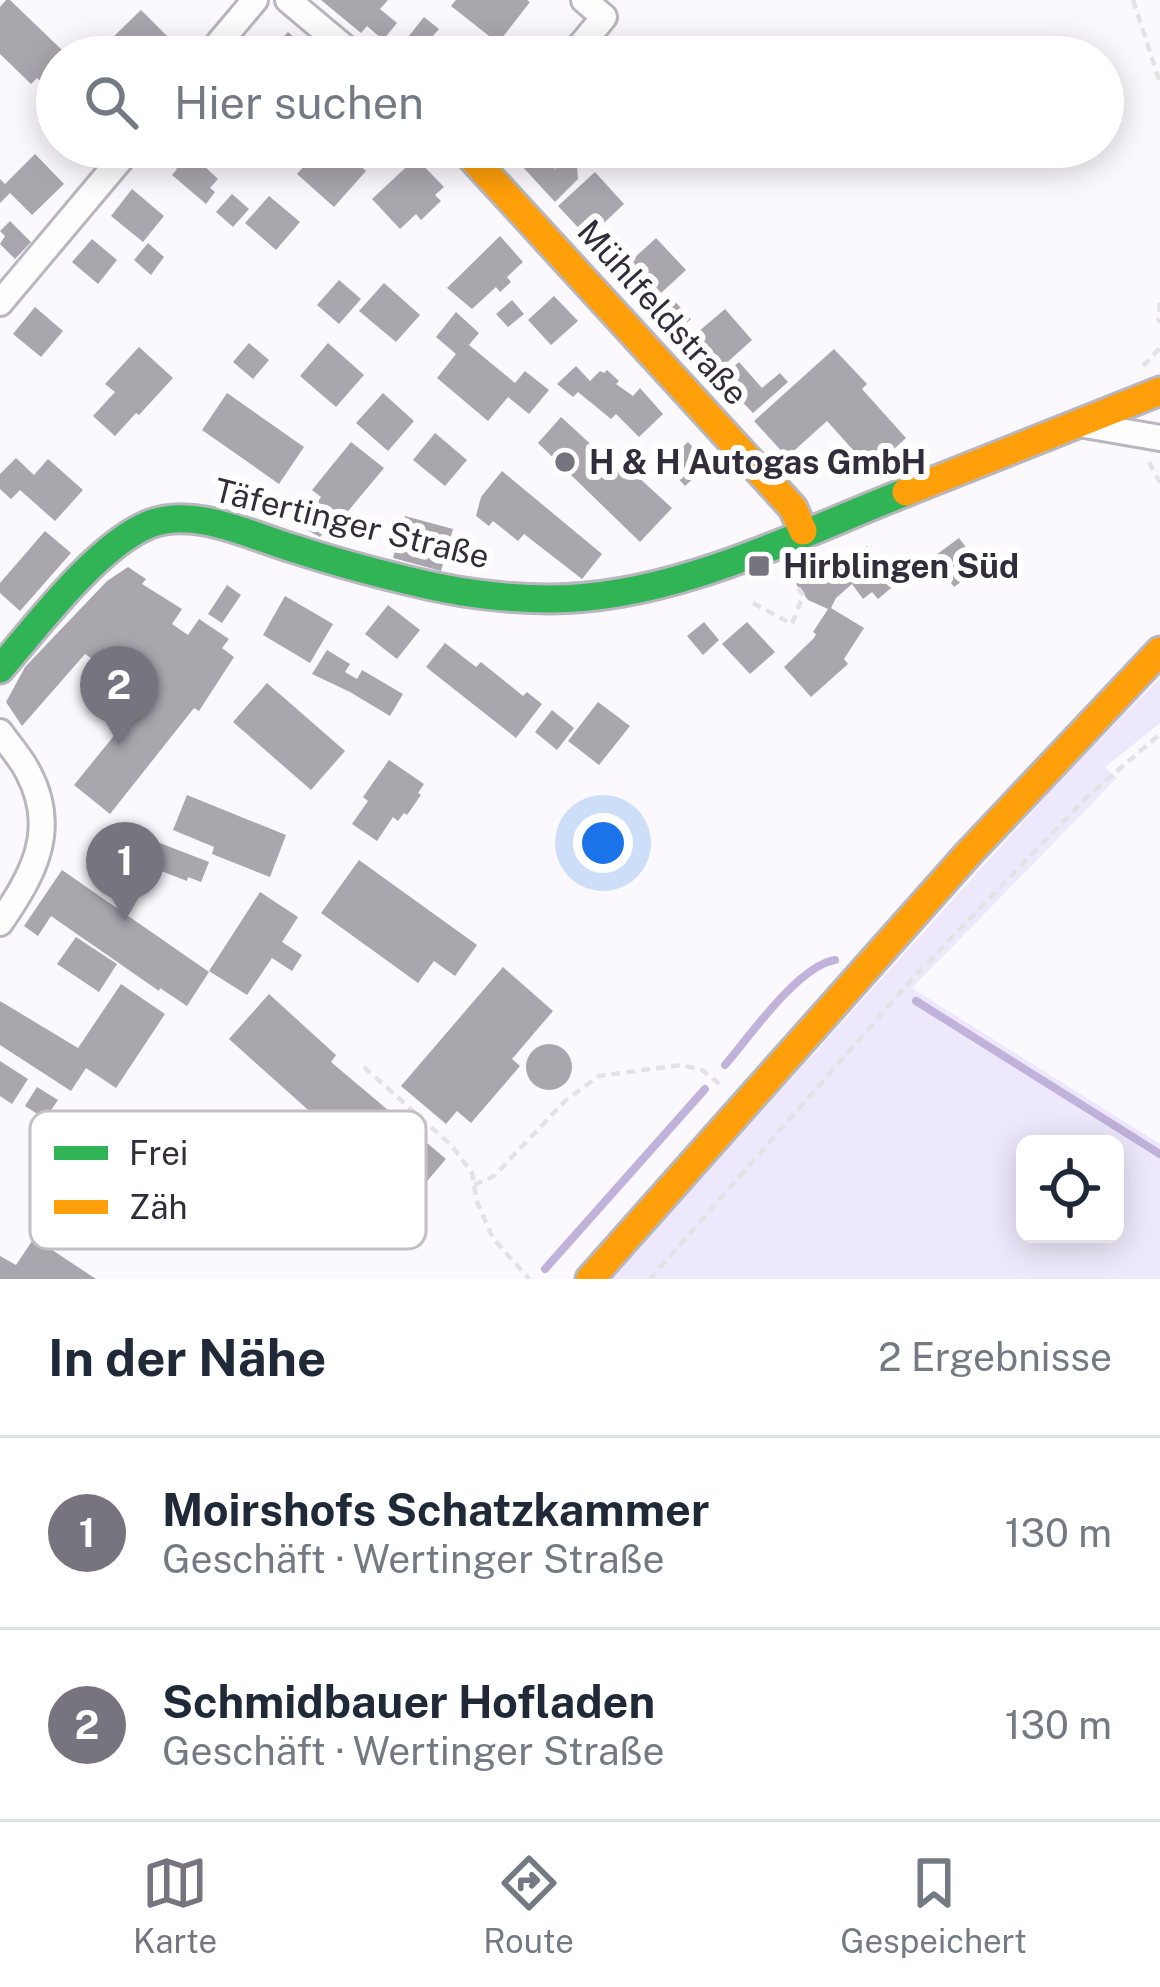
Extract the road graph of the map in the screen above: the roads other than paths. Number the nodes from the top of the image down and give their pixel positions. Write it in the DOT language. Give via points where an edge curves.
graph roads {
  1 [pos="255,0"];
  2 [pos="289,0"];
  3 [pos="584,0"];
  4 [pos="225,36"];
  5 [pos="331,36"];
  6 [pos="588,36"];
  7 [pos="113,168"];
  8 [pos="481,168"];
  9 [pos="0,302"];
  10 [pos="1160,391"];
  11 [pos="1076,424"];
  12 [pos="1160,438"];
  13 [pos="803,531"];
  14 [pos="1160,651"];
  15 [pos="0,669"];
  16 [pos="0,733"];
  17 [pos="0,923"];
  18 [pos="590,1279"];
  1 -- 4 [label="street"];
  2 -- 5 [label="street"];
  3 -- 6 [label="street" via="604,17"];
  7 -- 9 [label="street"];
  8 -- 13 [label="street, Mühlfeldstraße" via="793,508"];
  10 -- 11 [label="street, Täfertinger Straße"];
  11 -- 12 [label="street"];
  11 -- 13 [label="street, Täfertinger Straße"];
  13 -- 15 [label="street, Täfertinger Straße" via="693,575 571,599 446,590 223,527 164,521 118,544"];
  14 -- 18 [label="street"];
  16 -- 17 [label="street" via="36,790 42,834 37,862"];
}
